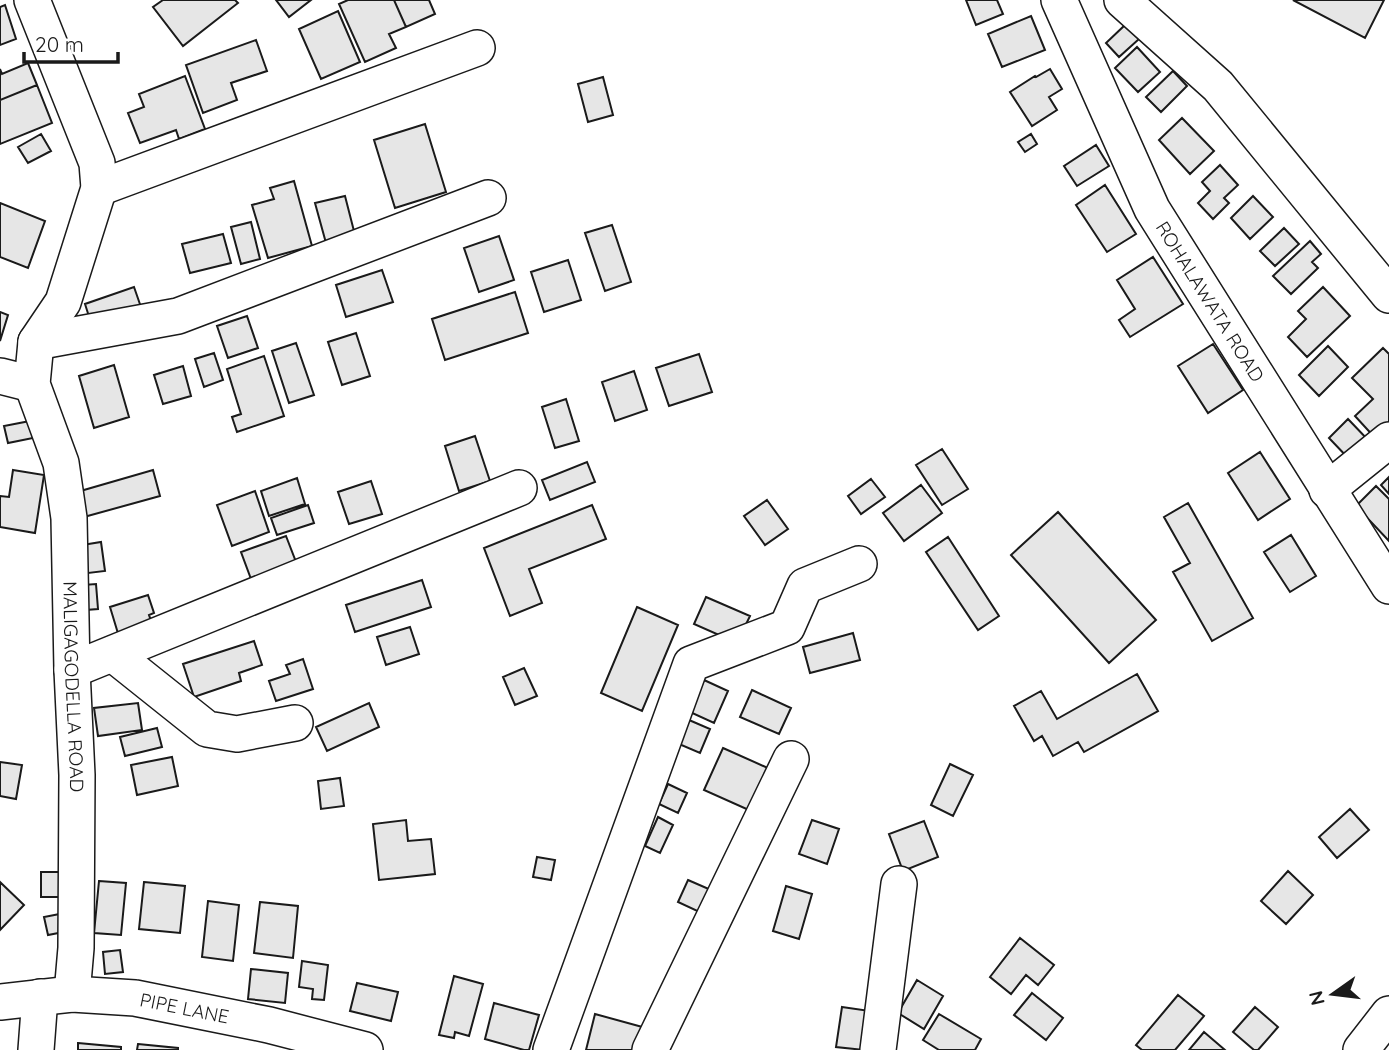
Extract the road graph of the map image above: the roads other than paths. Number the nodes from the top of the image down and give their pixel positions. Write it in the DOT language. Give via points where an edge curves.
graph roads {
  1 [pos="32,0"];
  2 [pos="1059,0"];
  3 [pos="1122,0"];
  4 [pos="477,48"];
  5 [pos="99,188"];
  6 [pos="488,198"];
  7 [pos="1389,295"];
  8 [pos="36,342"];
  9 [pos="16,380"];
  10 [pos="1389,440"];
  11 [pos="519,488"];
  12 [pos="1327,490"];
  13 [pos="859,564"];
  14 [pos="1383,569"];
  15 [pos="113,654"];
  16 [pos="72,670"];
  17 [pos="295,723"];
  18 [pos="791,759"];
  19 [pos="899,884"];
  20 [pos="56,996"];
  21 [pos="0,1002"];
  22 [pos="1389,1014"];
  23 [pos="36,1050"];
  24 [pos="365,1050"];
  25 [pos="551,1050"];
  26 [pos="650,1050"];
  27 [pos="878,1050"];
  28 [pos="1361,1050"];
  1 -- 5 [label="street" via="97,163"];
  2 -- 12 [label="street, ROHALAWATA ROAD" via="1152,209"];
  3 -- 7 [label="street" via="1218,86"];
  4 -- 5 [label="street"];
  5 -- 8 [label="street" via="63,302"];
  6 -- 8 [label="street" via="178,316"];
  8 -- 9 [label="street"];
  9 -- 16 [label="street, MALIGAGODELLA ROAD" via="61,463 69,518"];
  10 -- 12 [label="street"];
  11 -- 15 [label="street"];
  12 -- 14 [label="street, ROHALAWATA ROAD"];
  13 -- 25 [label="street" via="806,586 787,628 691,664"];
  15 -- 16 [label="street"];
  15 -- 17 [label="street" via="207,729 237,734"];
  16 -- 20 [label="street, MALIGAGODELLA ROAD" via="76,948"];
  18 -- 26 [label="street"];
  19 -- 27 [label="street"];
  20 -- 21 [label="street, PIPE LANE"];
  20 -- 23 [label="street, MALIGAGODELLA ROAD"];
  20 -- 24 [label="street, PIPE LANE" via="135,998"];
  22 -- 28 [label="street"];
}
